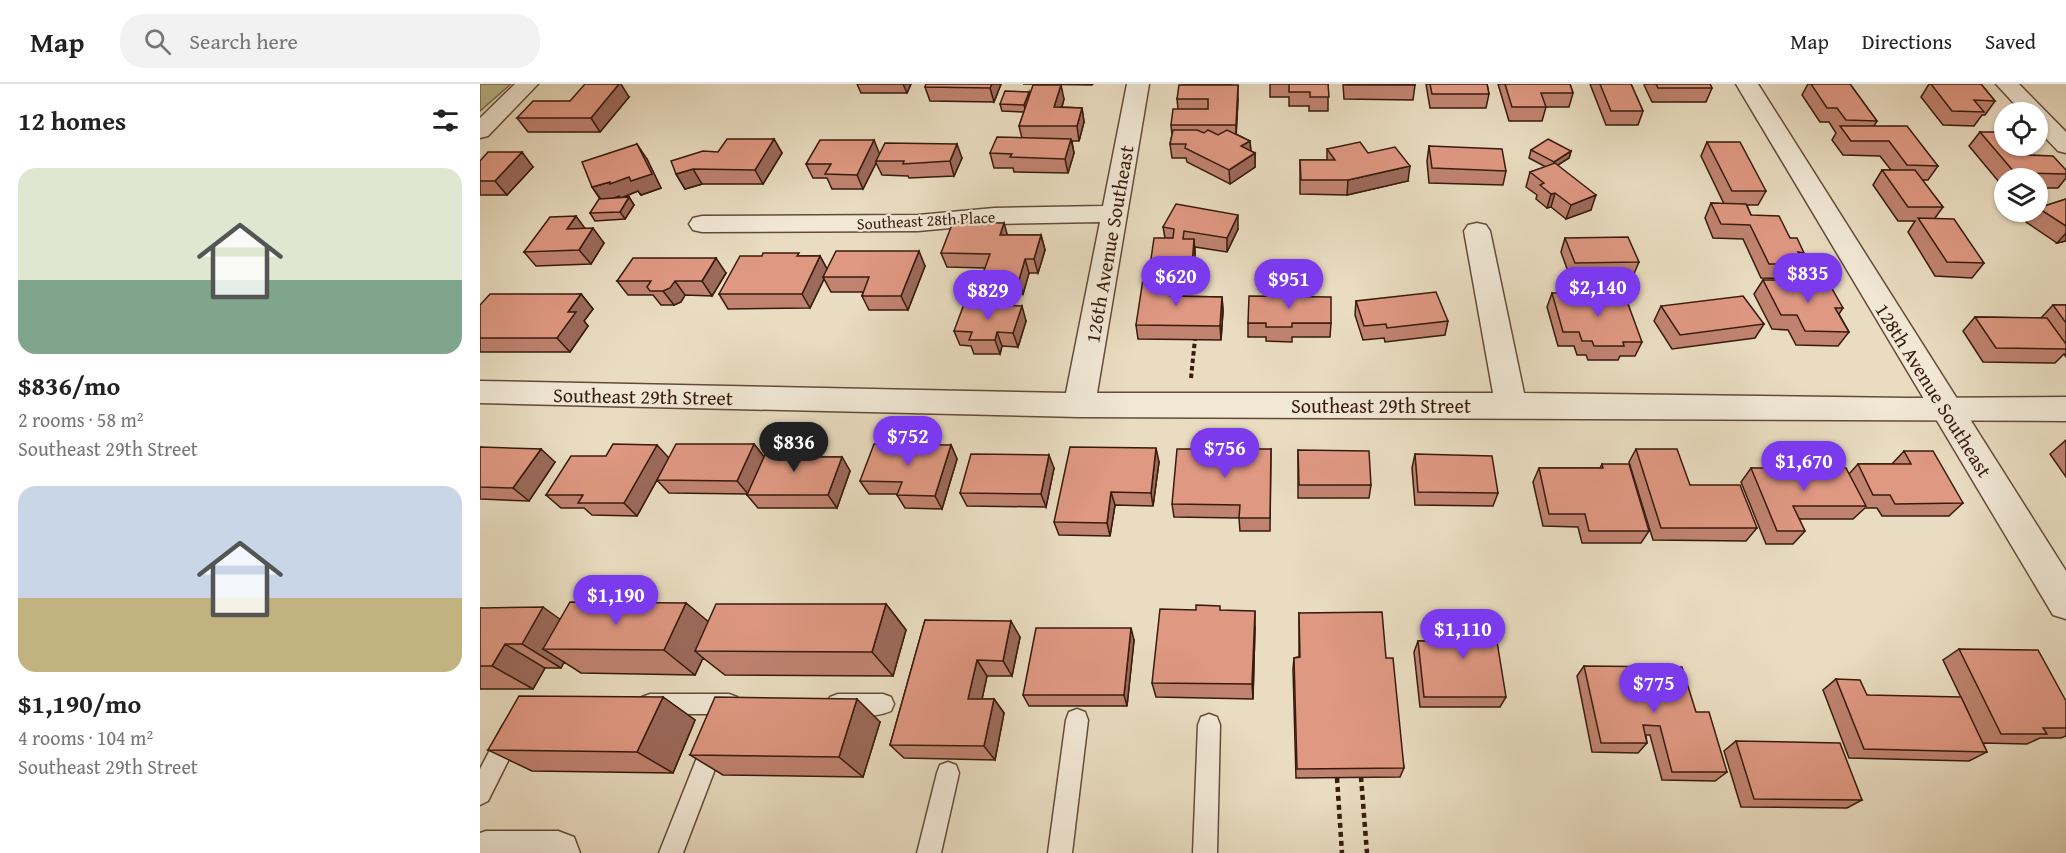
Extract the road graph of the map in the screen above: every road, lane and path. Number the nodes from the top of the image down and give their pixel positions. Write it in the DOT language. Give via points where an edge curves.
graph roads {
  1 [pos="527,84"];
  2 [pos="1138,84"];
  3 [pos="1747,84"];
  4 [pos="2007,84"];
  5 [pos="2024,102"];
  6 [pos="2048,127"];
  7 [pos="480,130"];
  8 [pos="2066,146"];
  9 [pos="1113,214"];
  10 [pos="702,224"];
  11 [pos="1477,231"];
  12 [pos="1195,339"];
  13 [pos="480,392"];
  14 [pos="1079,405"];
  15 [pos="1189,405"];
  16 [pos="1511,405"];
  17 [pos="2066,409"];
  18 [pos="1947,410"];
  19 [pos="2066,603"];
  20 [pos="624,704"];
  21 [pos="729,704"];
  22 [pos="753,704"];
  23 [pos="812,704"];
  24 [pos="883,704"];
  25 [pos="520,715"];
  26 [pos="1077,720"];
  27 [pos="1209,725"];
  28 [pos="948,773"];
  29 [pos="1361,777"];
  30 [pos="1337,778"];
  31 [pos="483,781"];
  32 [pos="486,853"];
  33 [pos="558,853"];
  34 [pos="671,853"];
  35 [pos="929,853"];
  36 [pos="1060,853"];
  37 [pos="1205,853"];
  38 [pos="1342,853"];
  39 [pos="1367,853"];
  1 -- 7 [label="street"];
  2 -- 9 [label="street, 126th Avenue Southeast"];
  3 -- 18 [label="street, 128th Avenue Southeast"];
  4 -- 5 [label="street"];
  6 -- 8 [label="street"];
  9 -- 10 [label="street, Southeast 28th Place" via="994,216 918,224"];
  9 -- 14 [label="street, 126th Avenue Southeast"];
  11 -- 16 [label="street"];
  12 -- 15 [label="path"];
  13 -- 14 [label="street, Southeast 29th Street"];
  14 -- 15 [label="street, Southeast 29th Street"];
  15 -- 16 [label="street, Southeast 29th Street"];
  16 -- 18 [label="street, Southeast 29th Street"];
  17 -- 18 [label="street, Southeast 29th Street"];
  18 -- 19 [label="street, 128th Avenue Southeast"];
  20 -- 21 [label="lane"];
  21 -- 22 [label="lane"];
  21 -- 34 [label="lane"];
  23 -- 24 [label="lane"];
  25 -- 31 [label="lane"];
  26 -- 36 [label="lane"];
  27 -- 37 [label="lane"];
  28 -- 35 [label="lane"];
  29 -- 39 [label="path"];
  30 -- 38 [label="path"];
  32 -- 33 [label="street"];
}
